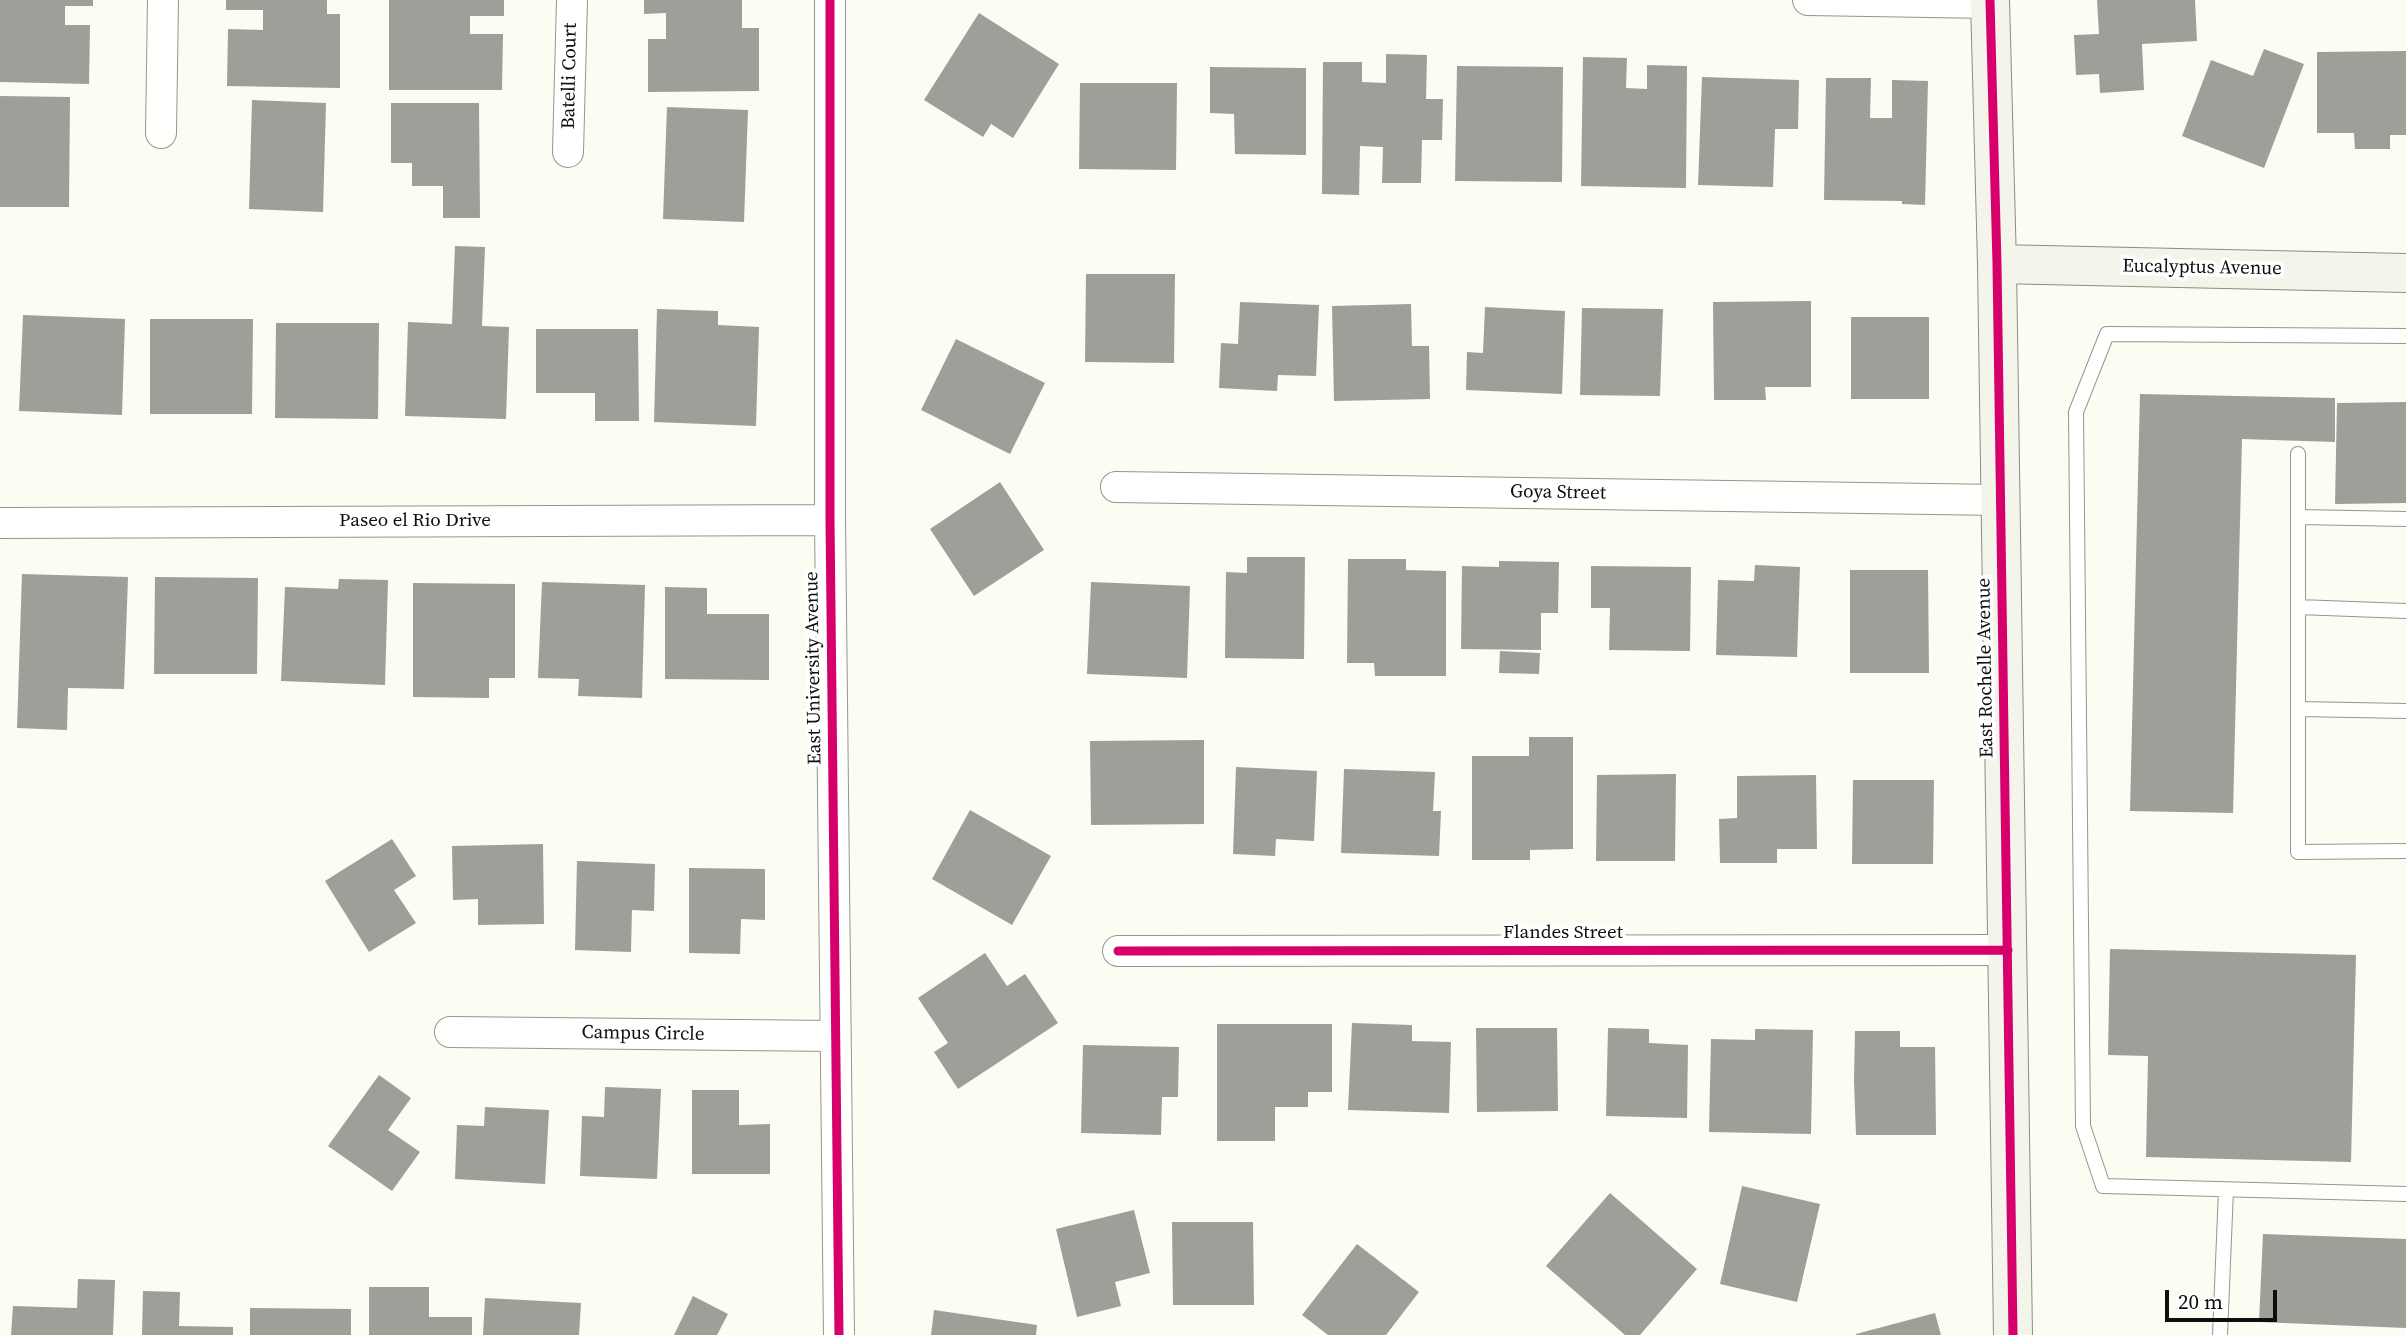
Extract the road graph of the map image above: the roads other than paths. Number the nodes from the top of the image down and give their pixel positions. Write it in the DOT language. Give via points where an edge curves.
graph roads {
  1 [pos="163,0"];
  2 [pos="572,0"];
  3 [pos="830,0"];
  4 [pos="1808,0"];
  5 [pos="1990,2"];
  6 [pos="161,132"];
  7 [pos="568,152"];
  8 [pos="1997,264"];
  9 [pos="2406,273"];
  10 [pos="2406,336"];
  11 [pos="2298,454"];
  12 [pos="1115,486"];
  13 [pos="2000,500"];
  14 [pos="2298,517"];
  15 [pos="2406,519"];
  16 [pos="830,520"];
  17 [pos="0,523"];
  18 [pos="2298,607"];
  19 [pos="2406,611"];
  20 [pos="2298,709"];
  21 [pos="2406,711"];
  22 [pos="2406,851"];
  23 [pos="2008,950"];
  24 [pos="1118,951"];
  25 [pos="450,1032"];
  26 [pos="835,1036"];
  27 [pos="2226,1190"];
  28 [pos="2406,1194"];
  29 [pos="839,1335"];
  30 [pos="2013,1335"];
  31 [pos="2220,1335"];
  1 -- 6 [label="street"];
  2 -- 7 [label="street, Batelli Court"];
  3 -- 16 [label="street, East University Avenue"];
  4 -- 5 [label="street"];
  5 -- 8 [label="street, East Rochelle Avenue"];
  8 -- 9 [label="street, Eucalyptus Avenue"];
  8 -- 13 [label="street, East Rochelle Avenue"];
  10 -- 27 [label="lane" via="2106,334 2076,412 2083,1126 2103,1186"];
  11 -- 14 [label="lane"];
  12 -- 13 [label="street, Goya Street"];
  13 -- 23 [label="street, East Rochelle Avenue"];
  14 -- 15 [label="lane"];
  14 -- 18 [label="lane"];
  16 -- 17 [label="street, Paseo el Rio Drive"];
  16 -- 26 [label="street, East University Avenue"];
  18 -- 19 [label="lane"];
  18 -- 20 [label="lane"];
  20 -- 21 [label="lane"];
  20 -- 22 [label="lane" via="2298,852"];
  23 -- 24 [label="street, Flandes Street"];
  23 -- 30 [label="street, East Rochelle Avenue"];
  25 -- 26 [label="street, Campus Circle"];
  26 -- 29 [label="street, East University Avenue"];
  27 -- 28 [label="lane"];
  27 -- 31 [label="lane"];
}
